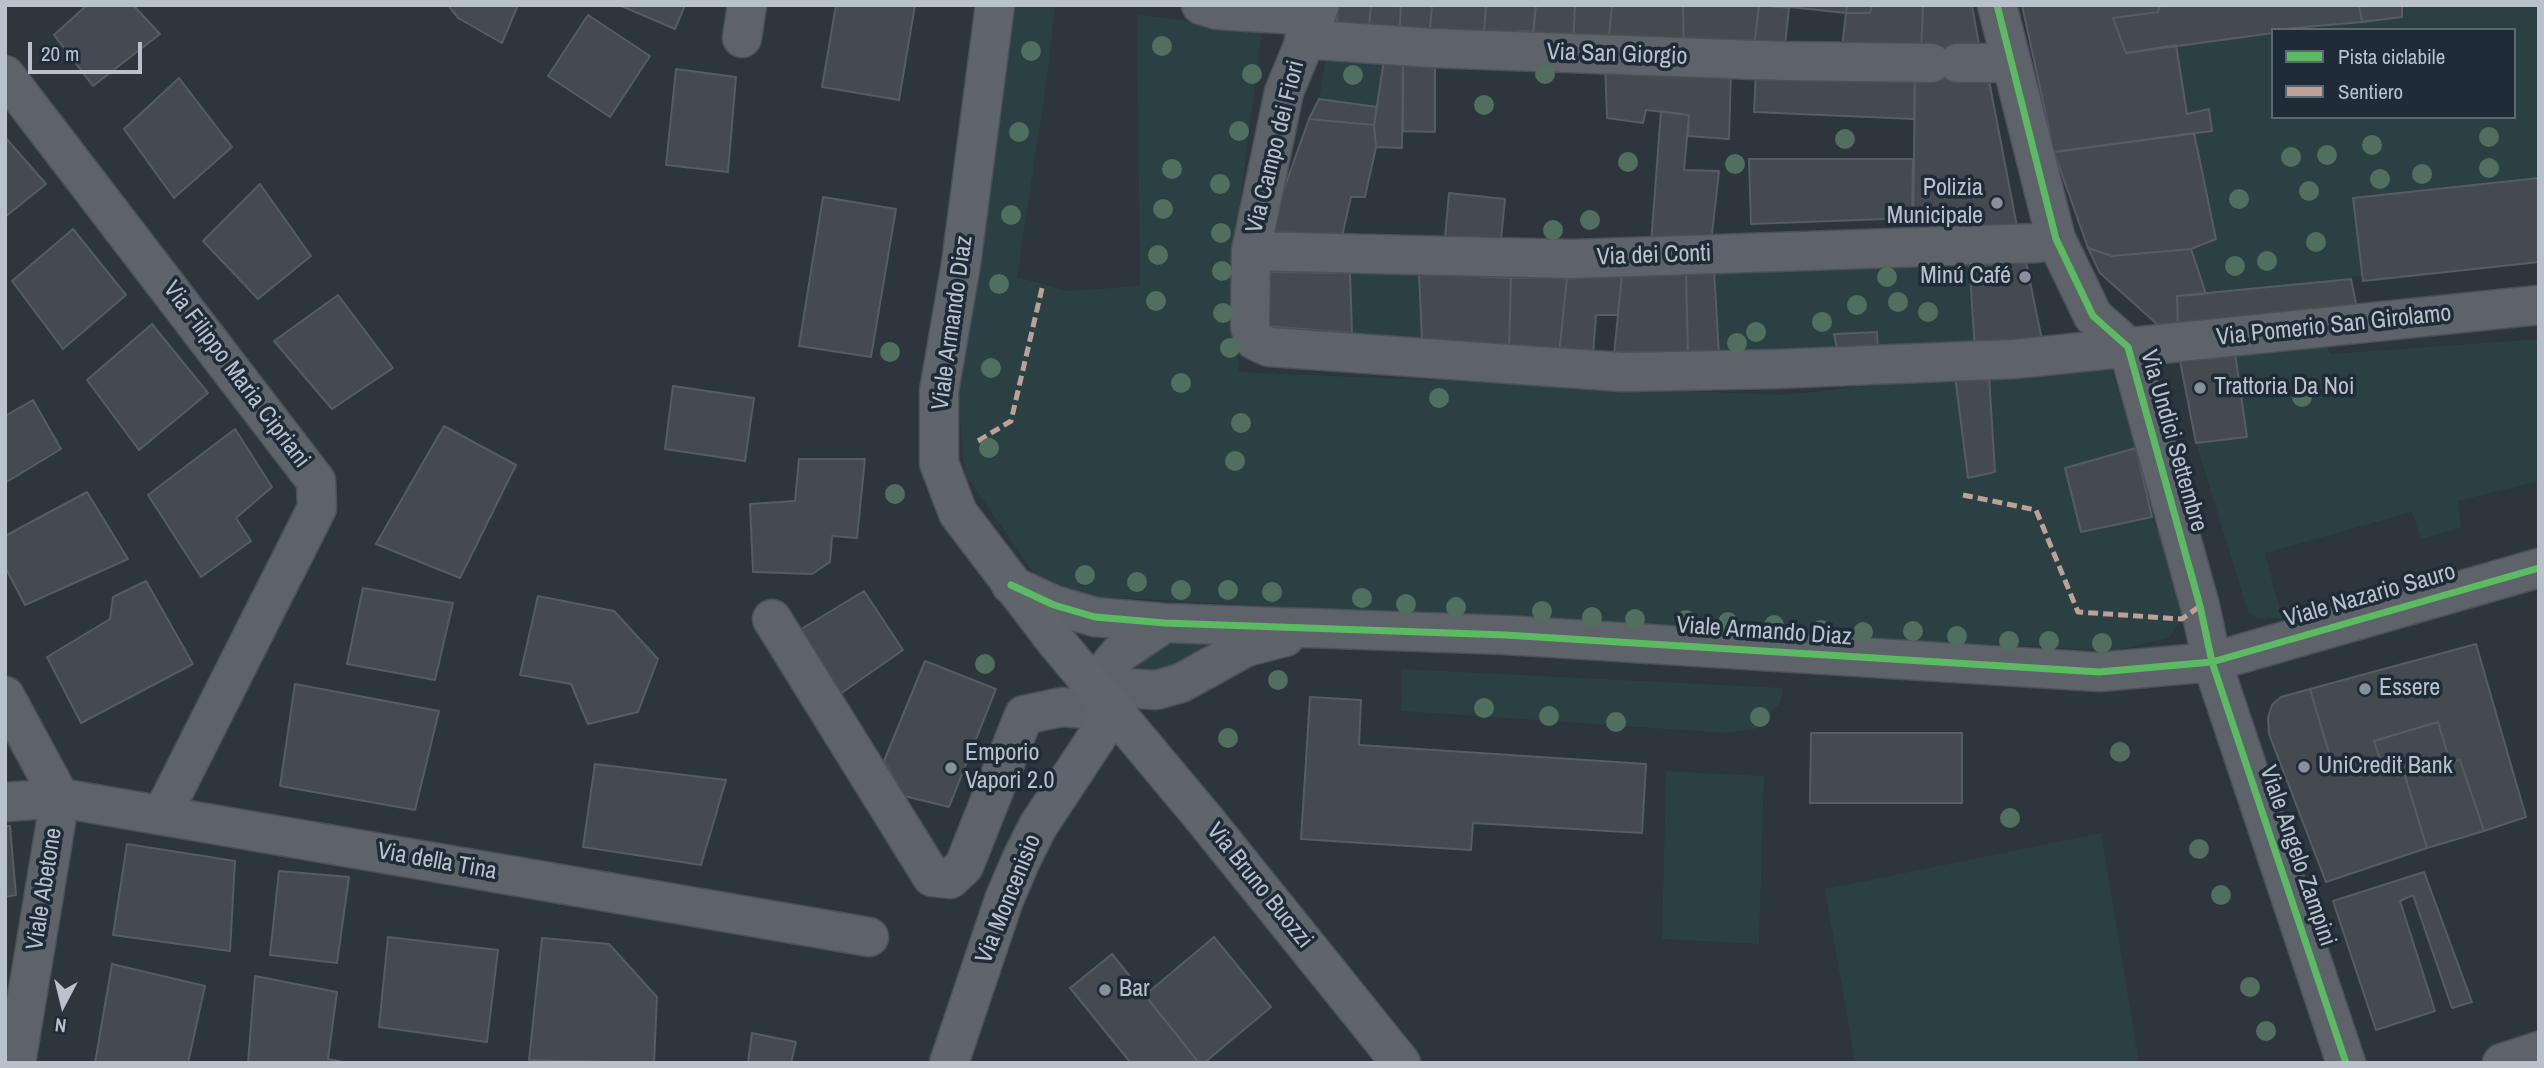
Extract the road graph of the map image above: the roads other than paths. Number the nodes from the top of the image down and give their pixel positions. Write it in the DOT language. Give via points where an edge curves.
graph roads {
  1 [pos="995,5"];
  2 [pos="1201,5"];
  3 [pos="1997,5"];
  4 [pos="1313,20"];
  5 [pos="2011,63"];
  6 [pos="5,75"];
  7 [pos="2056,239"];
  8 [pos="1251,251"];
  9 [pos="2539,305"];
  10 [pos="2129,347"];
  11 [pos="2539,568"];
  12 [pos="1011,585"];
  13 [pos="772,619"];
  14 [pos="1165,624"];
  15 [pos="1314,630"];
  16 [pos="2211,662"];
  17 [pos="1181,683"];
  18 [pos="5,696"];
  19 [pos="1104,699"];
  20 [pos="1148,751"];
  21 [pos="60,798"];
  22 [pos="5,802"];
  23 [pos="162,815"];
  24 [pos="869,937"];
  25 [pos="2539,1051"];
  26 [pos="16,1063"];
  27 [pos="949,1063"];
  28 [pos="1401,1063"];
  29 [pos="2346,1063"];
  30 [pos="2502,1063"];
  1 -- 12 [label="main road, Viale Armando Diaz" via="961,264 939,391 939,463 958,513"];
  2 -- 4 [label="street, Via San Giorgio"];
  3 -- 5 [label="street, Via Undici Settembre"];
  4 -- 5 [label="street, Via San Giorgio" via="1444,49 1784,61"];
  4 -- 8 [label="street, Via Campo dei Fiori" via="1284,92"];
  5 -- 7 [label="street, Via Undici Settembre"];
  6 -- 23 [label="street, Via Filippo Maria Cipriani" via="316,481 317,508"];
  7 -- 8 [label="street, Via dei Conti" via="1572,258"];
  7 -- 10 [label="street, Via Undici Settembre" via="2093,316"];
  8 -- 10 [label="street, Via Campo dei Fiori" via="1250,327 1254,340 1269,347 1622,372 2001,360"];
  9 -- 10 [label="street, Via Pomerio San Girolamo"];
  10 -- 16 [label="street, Via Undici Settembre"];
  11 -- 16 [label="street, Viale Nazario Sauro"];
  12 -- 14 [label="street, Viale Armando Diaz" via="1095,617"];
  12 -- 19 [label="main road, Viale Armando Diaz"];
  13 -- 19 [label="street" via="932,877 950,880 964,866 1024,715"];
  14 -- 15 [label="street, Viale Armando Diaz"];
  14 -- 19 [label="street" via="1120,653"];
  15 -- 16 [label="street, Viale Armando Diaz" via="1506,635 2099,672"];
  15 -- 17 [label="street" via="1246,648"];
  16 -- 29 [label="street, Viale Angelo Zampini"];
  17 -- 19 [label="street"];
  17 -- 20 [label="street" via="1164,700 1152,723"];
  18 -- 21 [label="street"];
  19 -- 20 [label="main road, Via Bruno Buozzi"];
  19 -- 27 [label="main road, Via Moncenisio" via="1021,860"];
  20 -- 28 [label="main road, Via Bruno Buozzi"];
  21 -- 22 [label="street, Via della Tina"];
  21 -- 23 [label="street, Via della Tina"];
  21 -- 26 [label="street, Viale Abetone"];
  23 -- 24 [label="street, Via della Tina"];
  25 -- 30 [label="street"];
}
